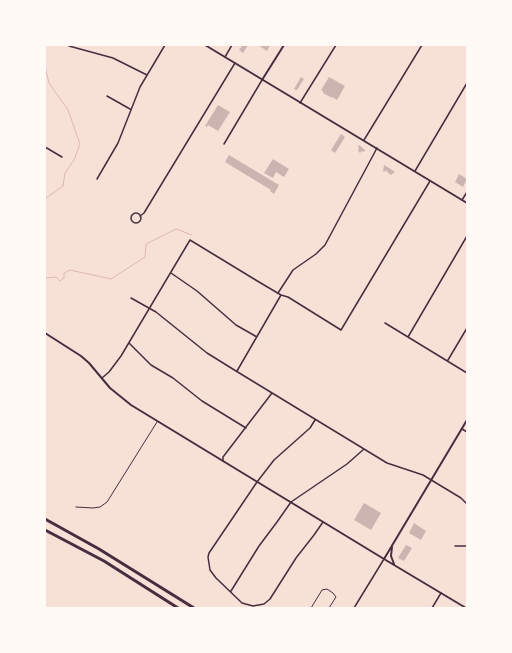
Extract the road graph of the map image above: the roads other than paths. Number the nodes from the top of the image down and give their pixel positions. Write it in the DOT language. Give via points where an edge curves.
graph roads {
  1 [pos="165,45"];
  2 [pos="205,45"];
  3 [pos="232,45"];
  4 [pos="284,45"];
  5 [pos="336,45"];
  6 [pos="422,45"];
  7 [pos="69,46"];
  8 [pos="225,57"];
  9 [pos="235,63"];
  10 [pos="147,75"];
  11 [pos="262,80"];
  12 [pos="467,83"];
  13 [pos="107,96"];
  14 [pos="300,102"];
  15 [pos="130,109"];
  16 [pos="364,140"];
  17 [pos="224,144"];
  18 [pos="45,147"];
  19 [pos="377,148"];
  20 [pos="62,157"];
  21 [pos="414,171"];
  22 [pos="98,179"];
  23 [pos="430,181"];
  24 [pos="467,192"];
  25 [pos="462,200"];
  26 [pos="467,203"];
  27 [pos="140,216"];
  28 [pos="467,236"];
  29 [pos="170,273"];
  30 [pos="278,293"];
  31 [pos="282,295"];
  32 [pos="131,298"];
  33 [pos="149,309"];
  34 [pos="385,323"];
  35 [pos="467,328"];
  36 [pos="45,333"];
  37 [pos="257,337"];
  38 [pos="408,337"];
  39 [pos="129,343"];
  40 [pos="448,360"];
  41 [pos="236,371"];
  42 [pos="467,373"];
  43 [pos="102,378"];
  44 [pos="272,393"];
  45 [pos="316,420"];
  46 [pos="467,420"];
  47 [pos="157,421"];
  48 [pos="246,428"];
  49 [pos="462,429"];
  50 [pos="467,432"];
  51 [pos="364,449"];
  52 [pos="223,460"];
  53 [pos="431,479"];
  54 [pos="256,482"];
  55 [pos="291,502"];
  56 [pos="467,504"];
  57 [pos="76,507"];
  58 [pos="45,520"];
  59 [pos="323,522"];
  60 [pos="45,530"];
  61 [pos="392,546"];
  62 [pos="455,546"];
  63 [pos="467,546"];
  64 [pos="384,559"];
  65 [pos="394,565"];
  66 [pos="230,592"];
  67 [pos="441,593"];
  68 [pos="178,608"];
  69 [pos="194,608"];
  70 [pos="311,608"];
  71 [pos="329,608"];
  72 [pos="354,608"];
  73 [pos="432,608"];
  74 [pos="466,608"];
  1 -- 10 [label="street"];
  2 -- 8 [label="main road"];
  3 -- 8 [label="street"];
  4 -- 11 [label="main road"];
  5 -- 14 [label="street"];
  6 -- 16 [label="street"];
  7 -- 10 [label="street" via="114,58"];
  8 -- 9 [label="main road"];
  9 -- 11 [label="main road"];
  9 -- 27 [label="street"];
  10 -- 15 [label="street"];
  11 -- 14 [label="main road"];
  11 -- 17 [label="street"];
  12 -- 21 [label="street"];
  13 -- 15 [label="street"];
  14 -- 16 [label="main road"];
  15 -- 22 [label="street" via="118,143"];
  16 -- 19 [label="main road"];
  18 -- 20 [label="street"];
  19 -- 21 [label="main road"];
  19 -- 30 [label="street" via="325,245 293,270"];
  21 -- 23 [label="main road"];
  23 -- 25 [label="main road"];
  23 -- 31 [label="street" via="342,330"];
  24 -- 25 [label="street"];
  25 -- 26 [label="main road"];
  27 -- 27 [label="street" via="140,222 132,222 133,214"];
  28 -- 38 [label="street"];
  29 -- 30 [label="street" via="190,240"];
  29 -- 33 [label="street"];
  29 -- 37 [label="street" via="197,290 236,325"];
  30 -- 31 [label="street"];
  31 -- 37 [label="street"];
  32 -- 33 [label="street"];
  33 -- 39 [label="street"];
  33 -- 41 [label="street" via="207,353"];
  34 -- 38 [label="street"];
  35 -- 40 [label="street"];
  36 -- 43 [label="main road" via="80,356"];
  37 -- 41 [label="street"];
  38 -- 40 [label="street"];
  39 -- 43 [label="street"];
  39 -- 48 [label="street" via="151,365"];
  40 -- 42 [label="street"];
  41 -- 44 [label="street"];
  43 -- 47 [label="main road" via="131,405"];
  44 -- 45 [label="street"];
  44 -- 48 [label="street"];
  45 -- 51 [label="street"];
  45 -- 54 [label="street" via="274,460"];
  46 -- 49 [label="main road"];
  47 -- 52 [label="main road"];
  47 -- 57 [label="lane" via="107,502 100,507"];
  48 -- 52 [label="street"];
  49 -- 50 [label="street"];
  49 -- 53 [label="main road"];
  51 -- 53 [label="street" via="387,463"];
  51 -- 55 [label="street" via="347,464"];
  52 -- 54 [label="main road"];
  53 -- 56 [label="street"];
  53 -- 61 [label="main road"];
  54 -- 55 [label="main road"];
  54 -- 66 [label="street" via="208,557 210,570"];
  55 -- 59 [label="main road"];
  55 -- 66 [label="street"];
  58 -- 69 [label="highway" via="99,549"];
  59 -- 64 [label="main road"];
  59 -- 66 [label="street" via="270,599 253,606"];
  60 -- 68 [label="highway" via="104,561"];
  61 -- 64 [label="main road"];
  61 -- 65 [label="main road" via="391,556"];
  62 -- 63 [label="street"];
  64 -- 65 [label="main road"];
  64 -- 72 [label="street"];
  65 -- 67 [label="main road"];
  67 -- 73 [label="street"];
  67 -- 74 [label="main road"];
  70 -- 71 [label="lane" via="322,590 327,589 336,597"];
}
